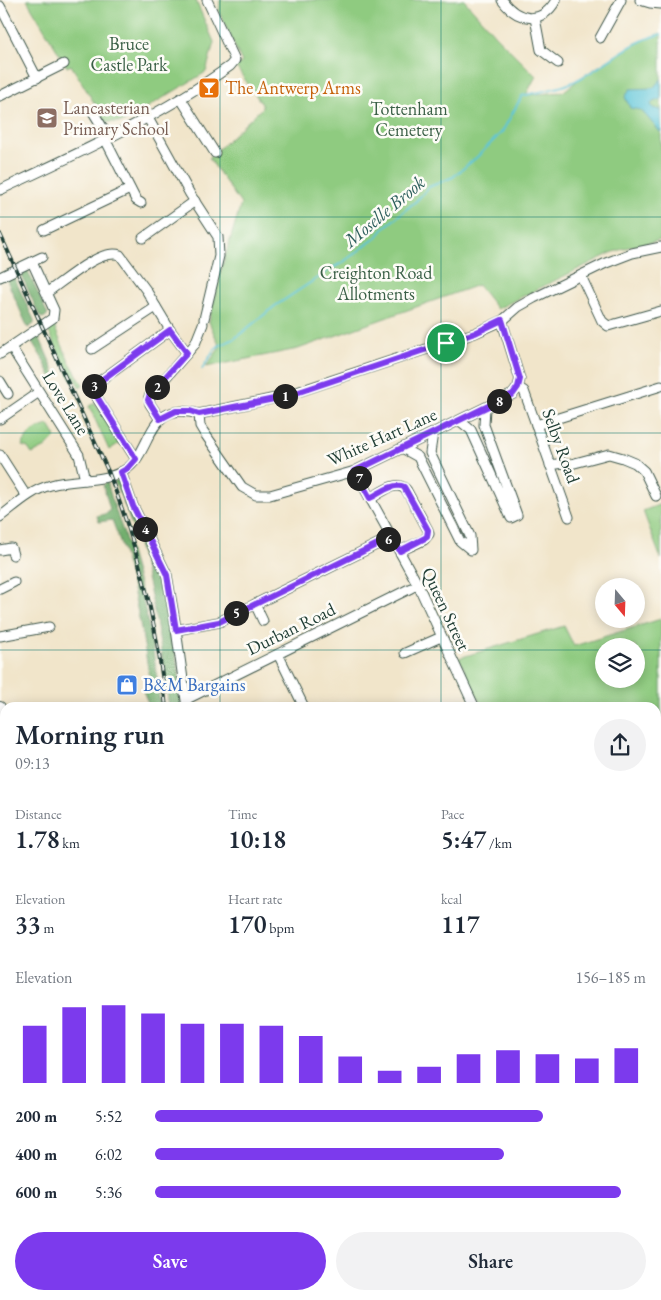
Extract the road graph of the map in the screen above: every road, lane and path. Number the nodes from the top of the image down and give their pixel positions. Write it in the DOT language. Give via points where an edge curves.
graph roads {
  1 [pos="207,0"];
  2 [pos="502,0"];
  3 [pos="556,0"];
  4 [pos="621,0"];
  5 [pos="640,0"];
  6 [pos="661,4"];
  7 [pos="0,6"];
  8 [pos="535,18"];
  9 [pos="600,38"];
  10 [pos="558,63"];
  11 [pos="64,64"];
  12 [pos="37,78"];
  13 [pos="0,96"];
  14 [pos="181,99"];
  15 [pos="93,112"];
  16 [pos="148,118"];
  17 [pos="107,139"];
  18 [pos="215,152"];
  19 [pos="130,189"];
  20 [pos="0,190"];
  21 [pos="195,202"];
  22 [pos="142,204"];
  23 [pos="44,230"];
  24 [pos="143,238"];
  25 [pos="661,247"];
  26 [pos="42,257"];
  27 [pos="32,262"];
  28 [pos="581,276"];
  29 [pos="0,277"];
  30 [pos="49,291"];
  31 [pos="156,306"];
  32 [pos="661,311"];
  33 [pos="502,320"];
  34 [pos="170,330"];
  35 [pos="11,347"];
  36 [pos="92,349"];
  37 [pos="187,353"];
  38 [pos="0,354"];
  39 [pos="0,381"];
  40 [pos="661,386"];
  41 [pos="518,387"];
  42 [pos="39,392"];
  43 [pos="8,394"];
  44 [pos="485,408"];
  45 [pos="199,414"];
  46 [pos="0,419"];
  47 [pos="160,419"];
  48 [pos="460,421"];
  49 [pos="536,425"];
  50 [pos="433,433"];
  51 [pos="402,448"];
  52 [pos="0,455"];
  53 [pos="136,459"];
  54 [pos="550,465"];
  55 [pos="355,471"];
  56 [pos="121,472"];
  57 [pos="84,480"];
  58 [pos="28,495"];
  59 [pos="656,496"];
  60 [pos="370,498"];
  61 [pos="455,506"];
  62 [pos="445,511"];
  63 [pos="569,517"];
  64 [pos="0,518"];
  65 [pos="392,537"];
  66 [pos="0,550"];
  67 [pos="400,551"];
  68 [pos="13,554"];
  69 [pos="14,582"];
  70 [pos="411,588"];
  71 [pos="0,589"];
  72 [pos="255,604"];
  73 [pos="263,621"];
  74 [pos="49,627"];
  75 [pos="176,630"];
  76 [pos="0,636"];
  77 [pos="441,637"];
  78 [pos="405,653"];
  79 [pos="278,654"];
  80 [pos="187,702"];
  81 [pos="189,702"];
  82 [pos="302,702"];
  83 [pos="472,702"];
  1 -- 14 [label="street" via="235,60"];
  2 -- 8 [label="street" via="520,16"];
  3 -- 8 [label="street" via="545,14"];
  4 -- 9 [label="street"];
  5 -- 6 [label="street"];
  7 -- 12 [label="street"];
  8 -- 10 [label="street" via="541,50"];
  11 -- 12 [label="street"];
  12 -- 13 [label="street"];
  14 -- 16 [label="street"];
  14 -- 18 [label="street"];
  15 -- 17 [label="street"];
  16 -- 17 [label="street"];
  16 -- 21 [label="street"];
  17 -- 19 [label="street"];
  17 -- 20 [label="street"];
  19 -- 22 [label="street"];
  19 -- 23 [label="street"];
  21 -- 24 [label="street"];
  21 -- 37 [label="street" via="216,233 220,250 204,321 198,339"];
  25 -- 28 [label="street" via="632,253"];
  26 -- 27 [label="street"];
  27 -- 29 [label="street"];
  27 -- 35 [label="street" via="54,314 51,320"];
  28 -- 32 [label="street" via="602,321 608,326"];
  28 -- 33 [label="street" via="534,298"];
  30 -- 31 [label="street" via="86,265 114,253 125,261"];
  31 -- 34 [label="street"];
  31 -- 36 [label="street"];
  33 -- 41 [label="street" via="520,379"];
  33 -- 45 [label="street" via="475,333 275,399"];
  34 -- 37 [label="street"];
  34 -- 53 [label="street" via="93,388"];
  35 -- 38 [label="street"];
  35 -- 42 [label="street, Love Lane"];
  37 -- 47 [label="street" via="148,397"];
  39 -- 43 [label="street"];
  40 -- 49 [label="street"];
  41 -- 44 [label="street, White Hart Lane" via="513,394"];
  41 -- 49 [label="street, Selby Road" via="524,391"];
  42 -- 46 [label="street"];
  42 -- 57 [label="street, Love Lane" via="79,455"];
  44 -- 48 [label="street, White Hart Lane"];
  44 -- 48 [label="street" via="484,425 502,488 471,430"];
  45 -- 47 [label="street" via="182,410"];
  45 -- 55 [label="street, White Hart Lane" via="203,431 236,480 256,495 286,492"];
  47 -- 53 [label="street"];
  48 -- 50 [label="street, White Hart Lane"];
  49 -- 54 [label="street, Selby Road"];
  50 -- 51 [label="street, White Hart Lane"];
  50 -- 61 [label="street" via="430,453"];
  51 -- 55 [label="street, White Hart Lane"];
  51 -- 62 [label="street" via="418,457"];
  52 -- 58 [label="street"];
  53 -- 56 [label="street"];
  54 -- 59 [label="street" via="609,454 623,458 644,471"];
  54 -- 63 [label="street, Selby Road"];
  55 -- 60 [label="street, Queen Street"];
  56 -- 57 [label="street"];
  56 -- 75 [label="street" via="133,506 167,575"];
  57 -- 58 [label="street" via="50,485"];
  58 -- 64 [label="street"];
  60 -- 65 [label="street, Queen Street"];
  60 -- 67 [label="street" via="393,486 400,485 407,491 428,534 424,540"];
  61 -- 62 [label="street"];
  61 -- 62 [label="street" via="470,536 471,550 460,541"];
  65 -- 67 [label="street, Queen Street"];
  65 -- 72 [label="street"];
  66 -- 68 [label="street" via="11,548"];
  67 -- 77 [label="street, Queen Street"];
  69 -- 71 [label="street"];
  70 -- 79 [label="street, Durban Road"];
  72 -- 73 [label="street"];
  72 -- 75 [label="street" via="219,622"];
  74 -- 76 [label="street"];
  75 -- 80 [label="street"];
  77 -- 78 [label="street"];
  77 -- 83 [label="street, Queen Street"];
  79 -- 81 [label="street, Durban Road"];
  79 -- 82 [label="street"];
}
